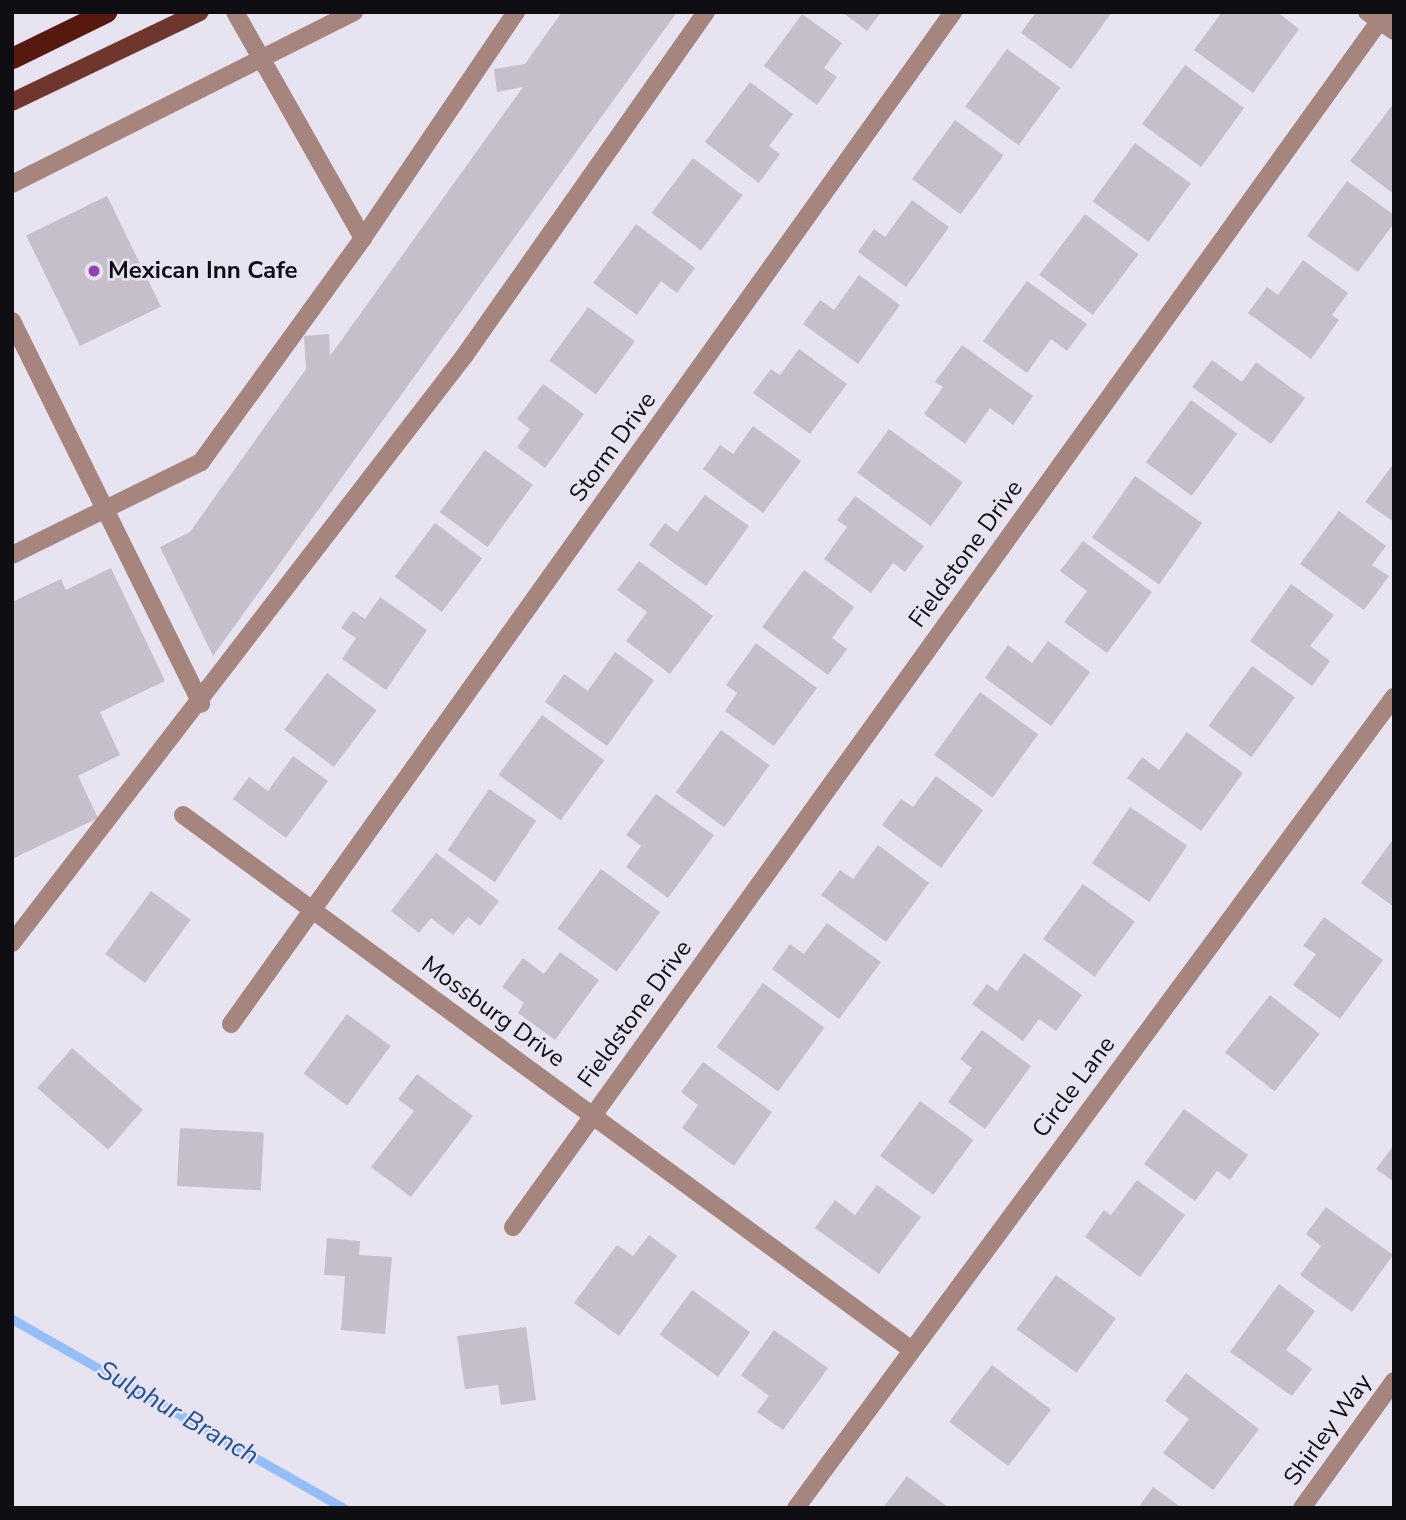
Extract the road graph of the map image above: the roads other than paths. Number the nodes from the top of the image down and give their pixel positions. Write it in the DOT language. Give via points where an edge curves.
graph roads {
  1 [pos="106,12"];
  2 [pos="200,12"];
  3 [pos="235,12"];
  4 [pos="355,12"];
  5 [pos="516,12"];
  6 [pos="706,12"];
  7 [pos="953,12"];
  8 [pos="1381,19"];
  9 [pos="12,58"];
  10 [pos="262,59"];
  11 [pos="12,102"];
  12 [pos="12,184"];
  13 [pos="363,238"];
  14 [pos="12,321"];
  15 [pos="105,509"];
  16 [pos="12,555"];
  17 [pos="1394,697"];
  18 [pos="201,705"];
  19 [pos="183,815"];
  20 [pos="312,910"];
  21 [pos="12,943"];
  22 [pos="231,1024"];
  23 [pos="593,1115"];
  24 [pos="513,1227"];
  25 [pos="909,1348"];
  26 [pos="1394,1381"];
  27 [pos="796,1508"];
  28 [pos="1302,1508"];
  1 -- 9 [label="highway"];
  2 -- 11 [label="main road"];
  3 -- 10 [label="street"];
  4 -- 10 [label="street"];
  5 -- 13 [label="street"];
  6 -- 18 [label="street" via="465,355"];
  7 -- 20 [label="street, Storm Drive"];
  8 -- 23 [label="street, Fieldstone Drive"];
  10 -- 12 [label="street"];
  10 -- 13 [label="street"];
  13 -- 15 [label="street" via="201,462"];
  14 -- 15 [label="street"];
  15 -- 16 [label="street"];
  15 -- 18 [label="street"];
  17 -- 25 [label="street, Circle Lane"];
  18 -- 21 [label="street"];
  19 -- 20 [label="street, Mossburg Drive"];
  20 -- 22 [label="street, Storm Drive"];
  20 -- 23 [label="street, Mossburg Drive"];
  23 -- 24 [label="street, Fieldstone Drive"];
  23 -- 25 [label="street, Mossburg Drive"];
  25 -- 27 [label="street, Circle Lane"];
  26 -- 28 [label="street, Shirley Way"];
}
